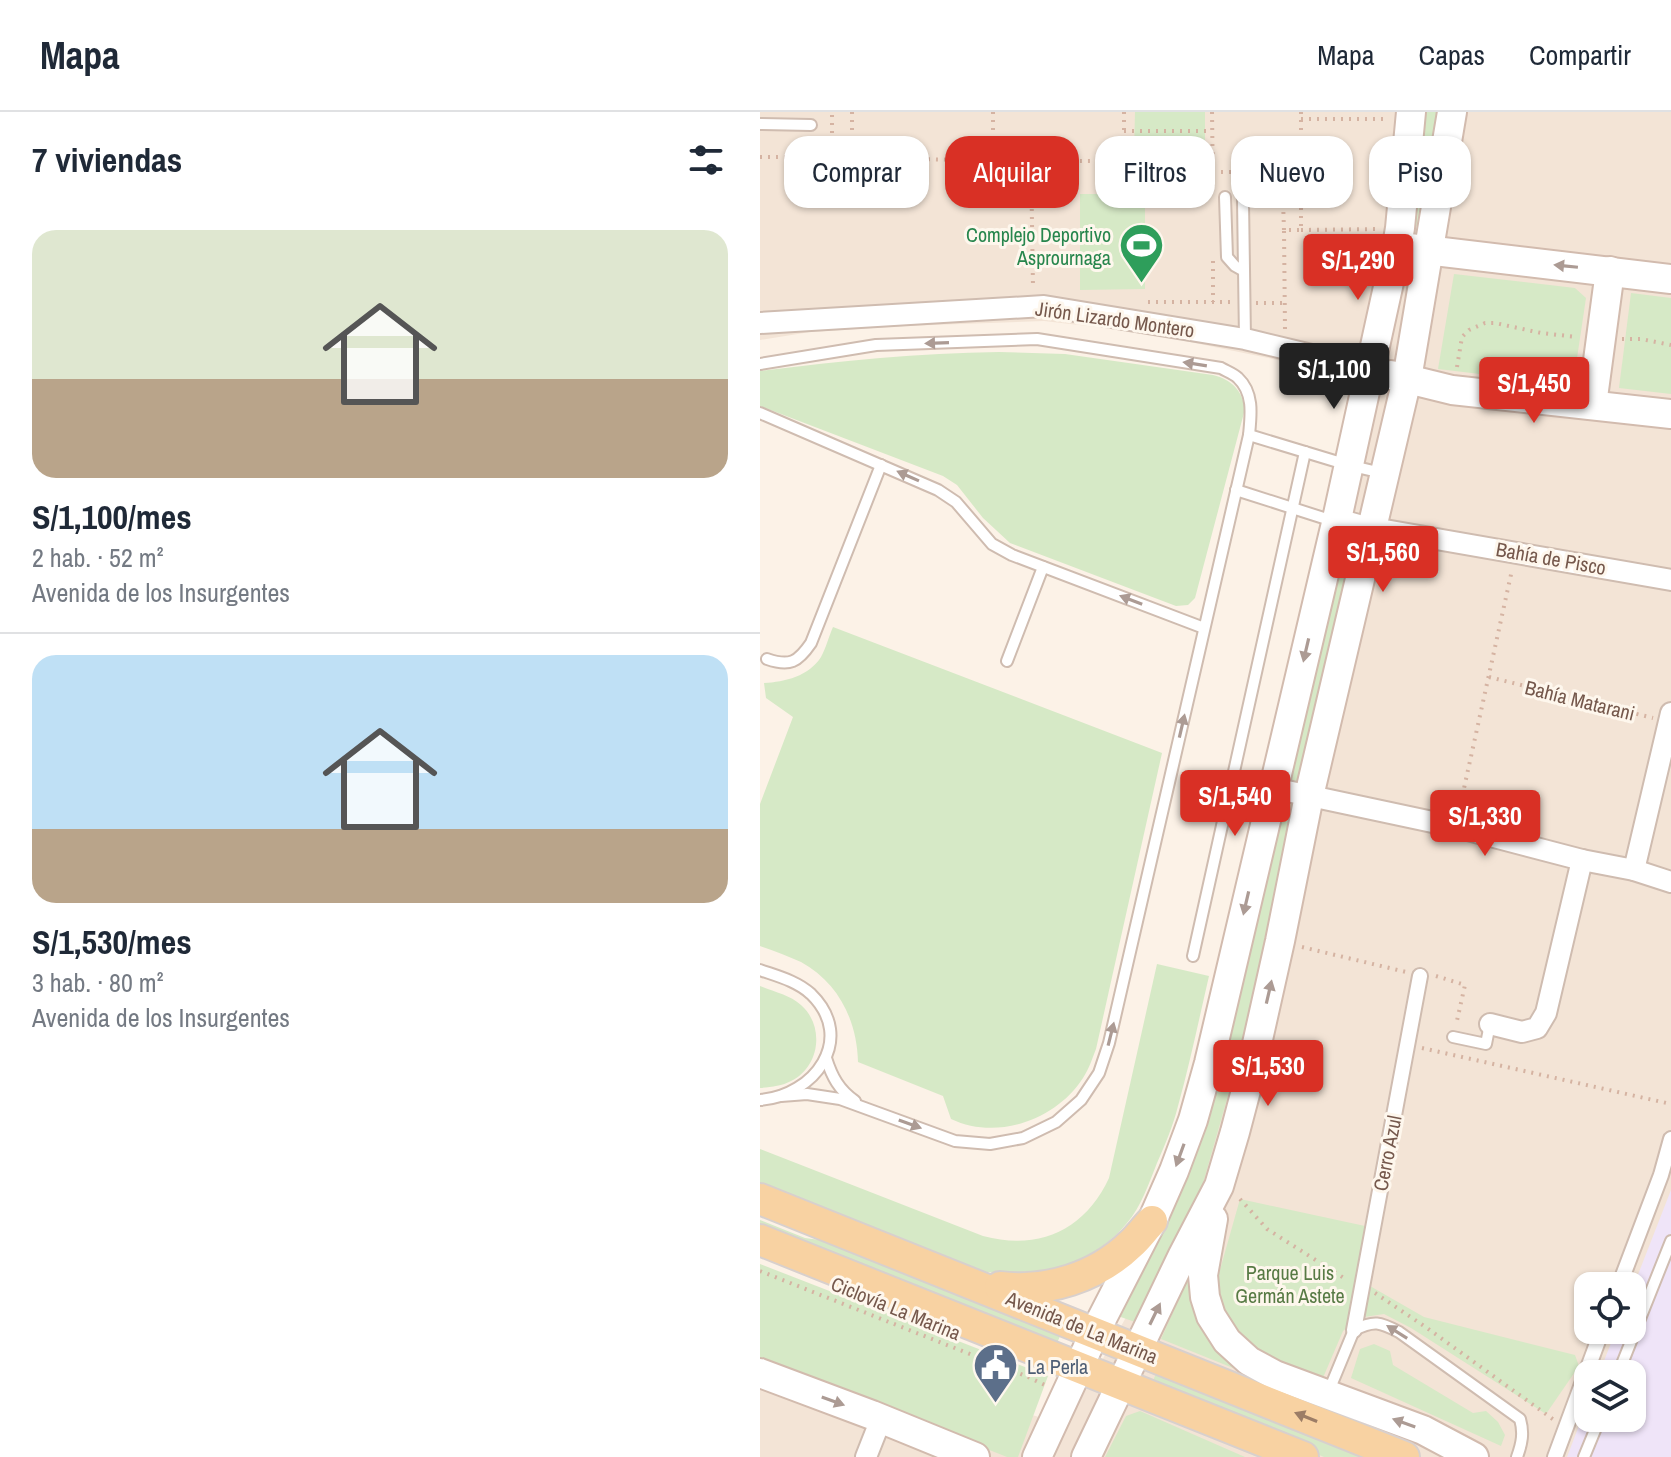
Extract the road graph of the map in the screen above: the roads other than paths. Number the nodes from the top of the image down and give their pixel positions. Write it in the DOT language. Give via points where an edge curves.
graph roads {
  1 [pos="1452,112"];
  2 [pos="1410,116"];
  3 [pos="760,124"];
  4 [pos="811,125"];
  5 [pos="1225,197"];
  6 [pos="1243,208"];
  7 [pos="1388,237"];
  8 [pos="1429,251"];
  9 [pos="1244,271"];
  10 [pos="1610,271"];
  11 [pos="1671,279"];
  12 [pos="760,323"];
  13 [pos="1245,339"];
  14 [pos="760,364"];
  15 [pos="1370,369"];
  16 [pos="1407,379"];
  17 [pos="1592,405"];
  18 [pos="760,413"];
  19 [pos="1671,414"];
  20 [pos="1249,435"];
  21 [pos="1305,452"];
  22 [pos="881,465"];
  23 [pos="1348,465"];
  24 [pos="1384,474"];
  25 [pos="1236,490"];
  26 [pos="1292,508"];
  27 [pos="1337,521"];
  28 [pos="1372,527"];
  29 [pos="1043,567"];
  30 [pos="1671,580"];
  31 [pos="1204,628"];
  32 [pos="767,659"];
  33 [pos="1007,661"];
  34 [pos="1670,719"];
  35 [pos="1232,779"];
  36 [pos="1273,788"];
  37 [pos="1309,796"];
  38 [pos="1582,860"];
  39 [pos="1634,870"];
  40 [pos="1671,882"];
  41 [pos="1193,956"];
  42 [pos="760,970"];
  43 [pos="1420,976"];
  44 [pos="1490,1024"];
  45 [pos="1453,1037"];
  46 [pos="826,1058"];
  47 [pos="781,1096"];
  48 [pos="760,1100"];
  49 [pos="863,1107"];
  50 [pos="1671,1139"];
  51 [pos="1221,1181"];
  52 [pos="760,1199"];
  53 [pos="760,1209"];
  54 [pos="1152,1221"];
  55 [pos="831,1227"];
  56 [pos="760,1240"];
  57 [pos="1671,1241"];
  58 [pos="1624,1272"];
  59 [pos="965,1280"];
  60 [pos="1354,1330"];
  61 [pos="1095,1332"];
  62 [pos="1597,1344"];
  63 [pos="1137,1350"];
  64 [pos="1624,1360"];
  65 [pos="1079,1367"];
  66 [pos="760,1373"];
  67 [pos="1120,1384"];
  68 [pos="1328,1395"];
  69 [pos="881,1419"];
  70 [pos="1596,1432"];
  71 [pos="923,1436"];
  72 [pos="1588,1456"];
  73 [pos="866,1457"];
  74 [pos="944,1457"];
  75 [pos="975,1457"];
  76 [pos="1037,1457"];
  77 [pos="1086,1457"];
  78 [pos="1303,1457"];
  79 [pos="1404,1457"];
  80 [pos="1474,1457"];
  81 [pos="1517,1457"];
  82 [pos="1555,1457"];
  1 -- 8 [label="main road"];
  2 -- 7 [label="main road" via="1400,228"];
  3 -- 4 [label="lane"];
  5 -- 9 [label="lane" via="1227,257"];
  6 -- 9 [label="lane"];
  7 -- 8 [label="main road"];
  7 -- 15 [label="main road"];
  10 -- 8 [label="main road, one-way"];
  8 -- 16 [label="main road"];
  9 -- 13 [label="lane"];
  10 -- 11 [label="main road"];
  10 -- 17 [label="main road"];
  12 -- 13 [label="street, Jirón Lizardo Montero" via="1044,306"];
  13 -- 15 [label="street, Jirón Lizardo Montero"];
  20 -- 14 [label="lane, one-way" via="1249,394 1239,378 1221,368 1037,339 876,345"];
  15 -- 16 [label="main road"];
  15 -- 23 [label="main road"];
  16 -- 17 [label="main road" via="1452,390"];
  16 -- 24 [label="main road"];
  17 -- 19 [label="main road"];
  18 -- 22 [label="lane"];
  20 -- 21 [label="lane"];
  20 -- 25 [label="lane"];
  21 -- 23 [label="lane"];
  21 -- 26 [label="lane"];
  29 -- 22 [label="lane, one-way" via="992,544 956,502 938,490"];
  22 -- 32 [label="lane" via="811,643 790,663"];
  23 -- 24 [label="lane"];
  23 -- 27 [label="main road"];
  24 -- 28 [label="main road"];
  25 -- 26 [label="lane"];
  25 -- 31 [label="lane"];
  26 -- 27 [label="lane"];
  26 -- 35 [label="lane"];
  27 -- 28 [label="street, Bahía de Pisco"];
  27 -- 36 [label="main road, one-way"];
  28 -- 30 [label="street, Bahía de Pisco"];
  28 -- 37 [label="main road"];
  31 -- 29 [label="lane, one-way"];
  29 -- 33 [label="lane"];
  49 -- 31 [label="lane, one-way" via="955,1141 990,1144 1023,1138 1056,1122 1081,1100 1099,1073 1109,1043"];
  34 -- 39 [label="street"];
  35 -- 36 [label="lane"];
  35 -- 41 [label="lane"];
  36 -- 37 [label="street"];
  36 -- 54 [label="main road, one-way" via="1205,1077"];
  37 -- 38 [label="street"];
  51 -- 37 [label="main road, one-way" via="1250,1075"];
  38 -- 39 [label="street"];
  38 -- 44 [label="street" via="1546,1013 1537,1028 1522,1032"];
  39 -- 40 [label="street"];
  42 -- 46 [label="lane" via="799,985 817,1001 827,1022"];
  43 -- 60 [label="street, Cerro Azul"];
  44 -- 45 [label="lane" via="1486,1044"];
  46 -- 47 [label="lane" via="804,1085"];
  46 -- 49 [label="lane" via="837,1084"];
  47 -- 48 [label="lane"];
  47 -- 49 [label="lane" via="823,1096"];
  50 -- 58 [label="street"];
  63 -- 51 [label="main road, one-way"];
  51 -- 68 [label="main road" via="1203,1275 1211,1316 1249,1361"];
  52 -- 55 [label="main road, Avenida de La Marina"];
  53 -- 55 [label="main road" via="802,1225"];
  54 -- 59 [label="main road" via="1107,1263 1080,1277 1029,1288"];
  54 -- 61 [label="main road"];
  55 -- 59 [label="main road, Avenida de La Marina"];
  56 -- 65 [label="main road, Avenida de La Marina"];
  57 -- 64 [label="lane"];
  59 -- 61 [label="main road, Avenida de La Marina"];
  60 -- 68 [label="lane"];
  81 -- 60 [label="lane, one-way" via="1522,1446 1520,1419 1383,1323"];
  61 -- 63 [label="main road, Avenida de La Marina"];
  61 -- 65 [label="main road"];
  62 -- 82 [label="street"];
  63 -- 67 [label="main road"];
  79 -- 63 [label="main road, Avenida de La Marina, one-way"];
  65 -- 67 [label="main road, Avenida de La Marina"];
  65 -- 76 [label="main road"];
  66 -- 69 [label="main road, one-way"];
  67 -- 77 [label="main road"];
  67 -- 78 [label="main road, Avenida de La Marina"];
  80 -- 68 [label="main road, one-way" via="1423,1430"];
  69 -- 71 [label="main road"];
  69 -- 73 [label="street"];
  70 -- 72 [label="lane"];
  71 -- 74 [label="main road"];
  71 -- 75 [label="main road"];
}
